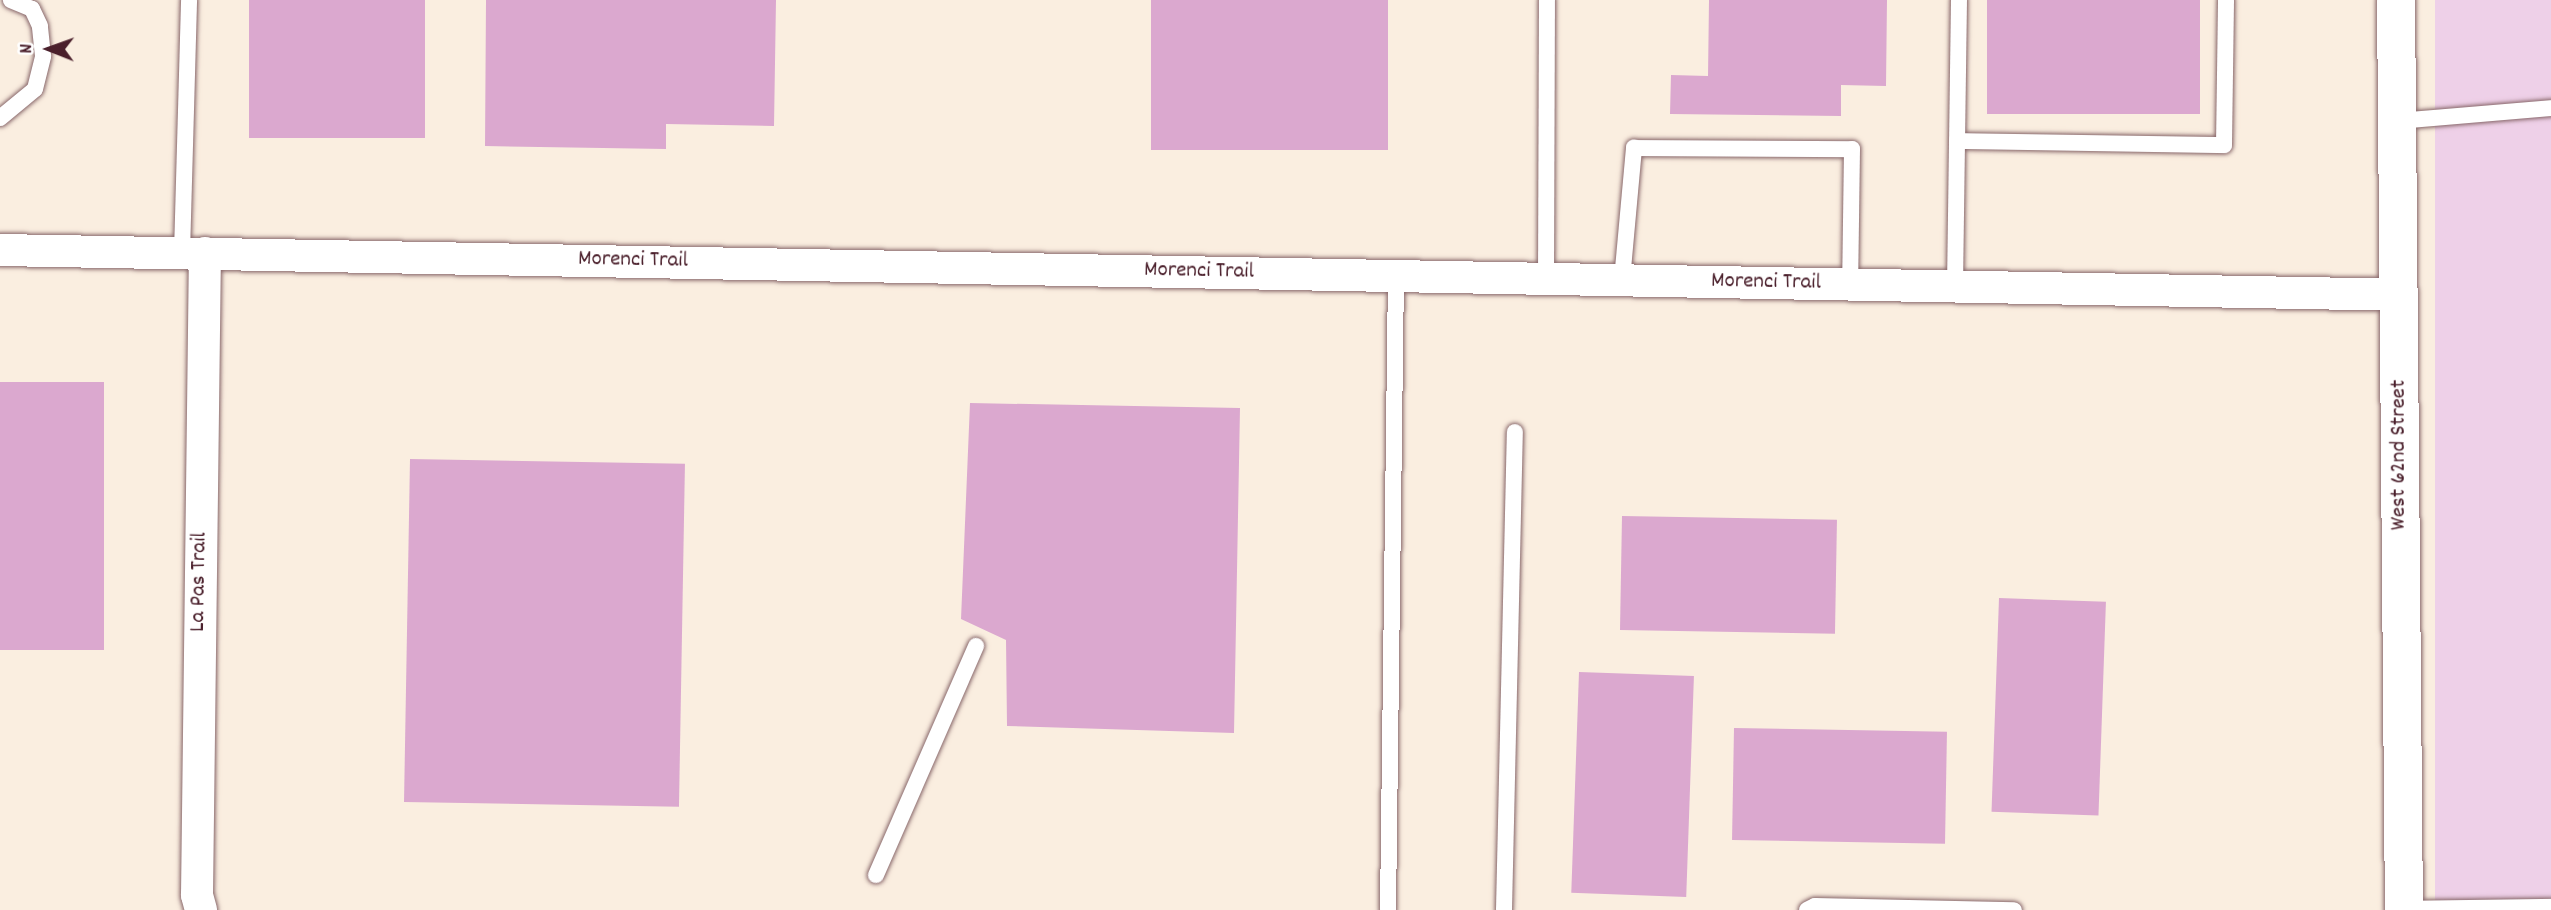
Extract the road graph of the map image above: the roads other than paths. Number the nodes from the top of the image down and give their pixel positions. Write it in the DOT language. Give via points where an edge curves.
graph roads {
  1 [pos="10,0"];
  2 [pos="189,0"];
  3 [pos="1547,0"];
  4 [pos="1959,0"];
  5 [pos="2226,0"];
  6 [pos="2396,0"];
  7 [pos="2551,107"];
  8 [pos="0,118"];
  9 [pos="2397,121"];
  10 [pos="1957,141"];
  11 [pos="0,250"];
  12 [pos="193,253"];
  13 [pos="1396,276"];
  14 [pos="1546,279"];
  15 [pos="1622,280"];
  16 [pos="1850,285"];
  17 [pos="1955,286"];
  18 [pos="2399,295"];
  19 [pos="1514,432"];
  20 [pos="976,646"];
  21 [pos="876,875"];
  22 [pos="2551,907"];
  23 [pos="2404,909"];
  24 [pos="201,910"];
  25 [pos="1388,910"];
  26 [pos="1504,910"];
  27 [pos="1807,910"];
  28 [pos="2014,910"];
  1 -- 8 [label="lane" via="32,9 40,26 43,56 35,89"];
  2 -- 12 [label="lane"];
  3 -- 14 [label="lane"];
  4 -- 10 [label="lane"];
  5 -- 10 [label="lane" via="2224,145"];
  6 -- 9 [label="street, West 62nd Street"];
  7 -- 9 [label="lane"];
  9 -- 18 [label="street, West 62nd Street"];
  10 -- 17 [label="lane"];
  11 -- 12 [label="street, Morenci Trail"];
  12 -- 13 [label="street, Morenci Trail"];
  12 -- 24 [label="street, La Pas Trail" via="197,895"];
  13 -- 14 [label="street, Morenci Trail"];
  13 -- 25 [label="lane"];
  14 -- 15 [label="street, Morenci Trail"];
  15 -- 16 [label="street, Morenci Trail"];
  15 -- 16 [label="lane" via="1634,148 1852,149"];
  16 -- 17 [label="street, Morenci Trail"];
  17 -- 18 [label="street, Morenci Trail"];
  18 -- 23 [label="street, West 62nd Street"];
  19 -- 26 [label="lane"];
  20 -- 21 [label="lane"];
  22 -- 23 [label="lane"];
  27 -- 28 [label="lane" via="1815,906"];
}
